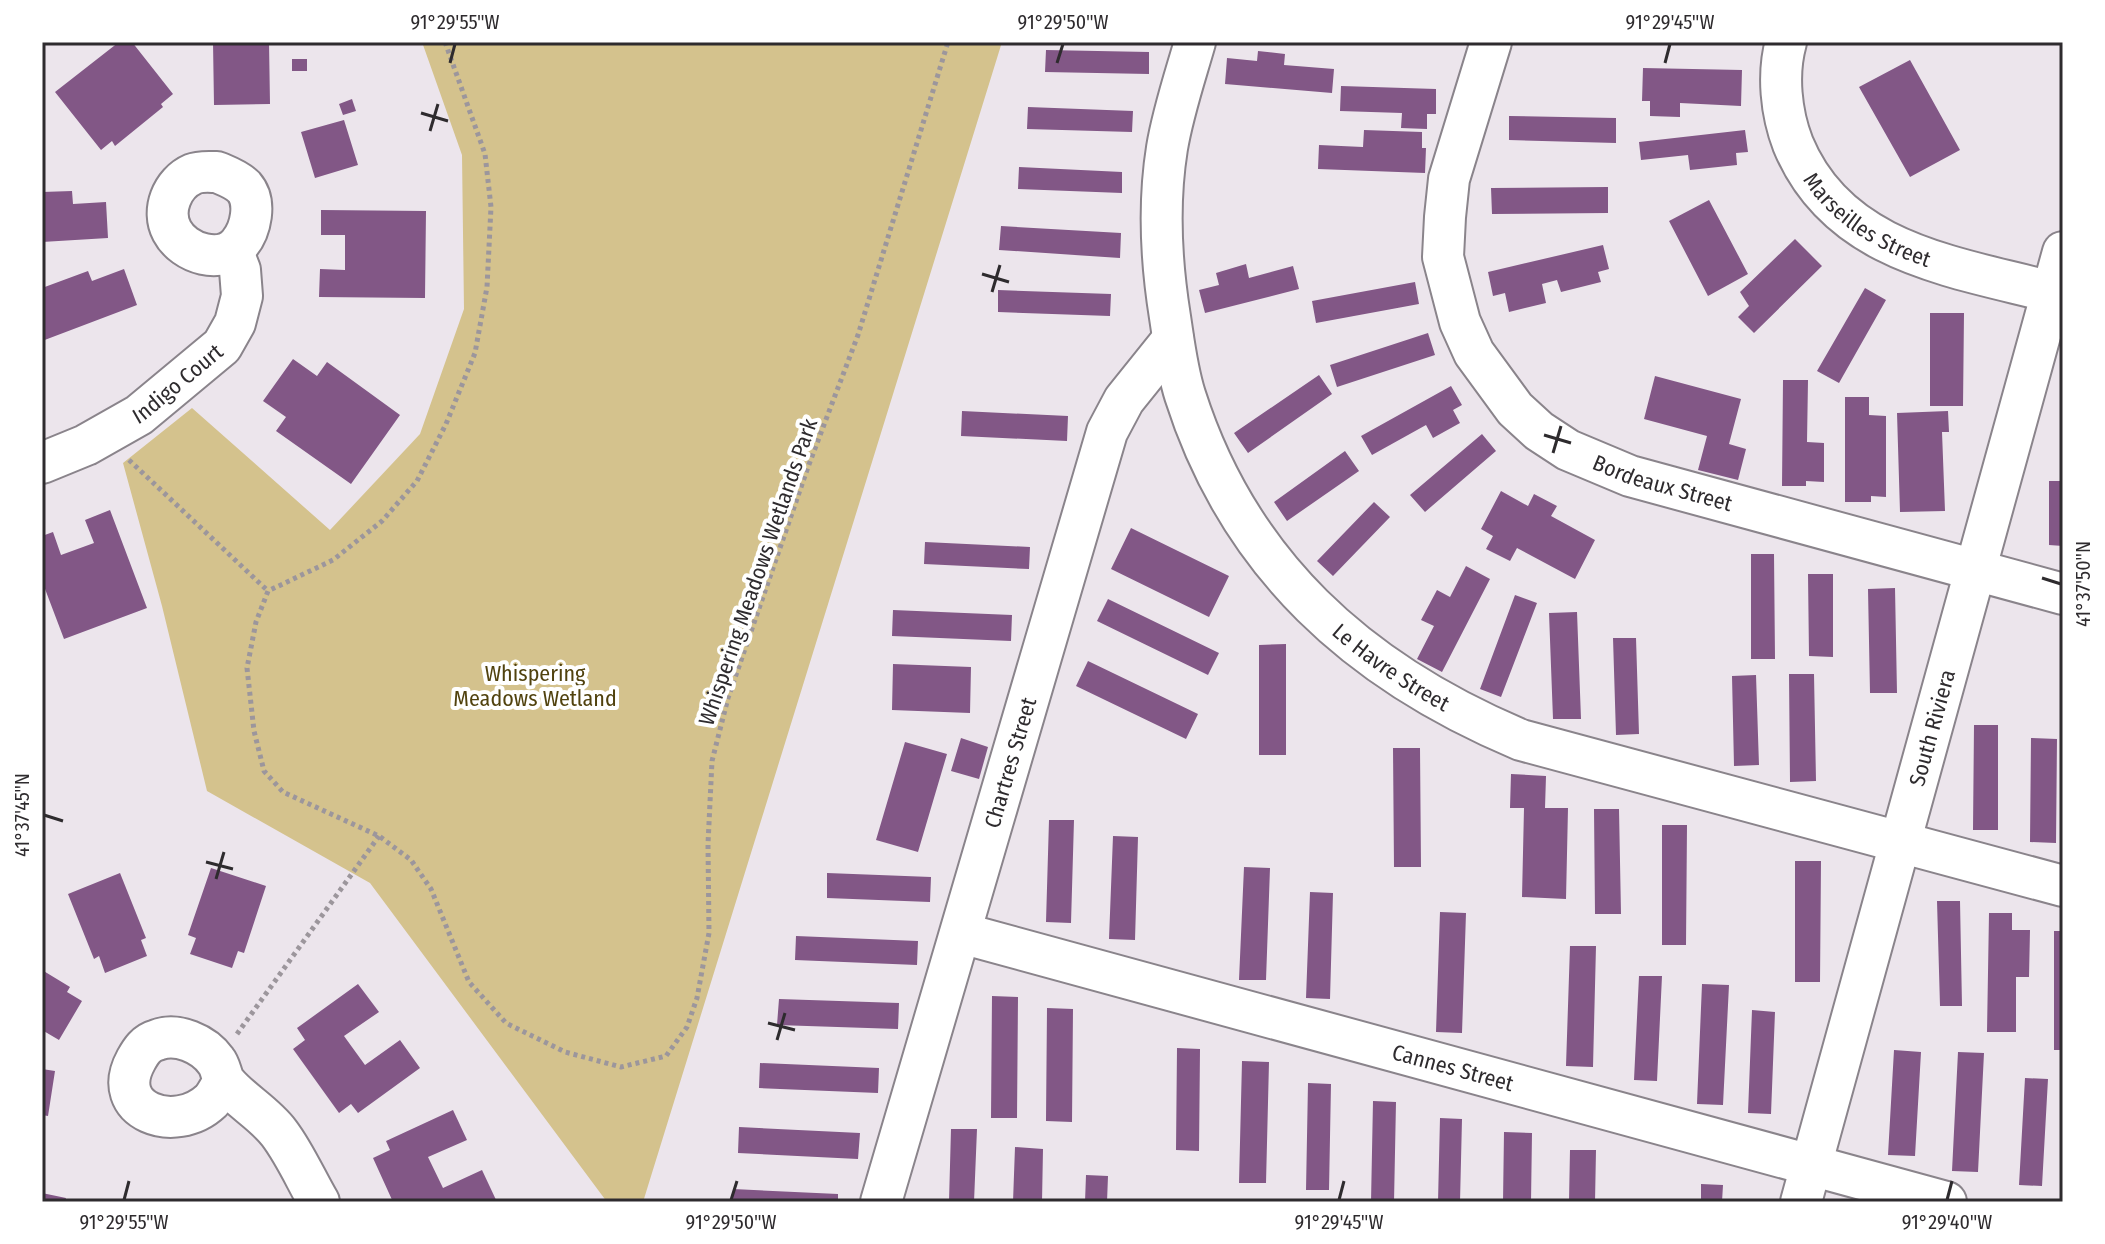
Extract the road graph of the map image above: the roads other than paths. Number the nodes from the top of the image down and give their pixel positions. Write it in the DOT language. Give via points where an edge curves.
graph roads {
  1 [pos="1195,42"];
  2 [pos="1491,42"];
  3 [pos="1786,42"];
  4 [pos="233,252"];
  5 [pos="2063,252"];
  6 [pos="2058,294"];
  7 [pos="1173,339"];
  8 [pos="42,463"];
  9 [pos="1976,572"];
  10 [pos="2063,594"];
  11 [pos="1901,842"];
  12 [pos="2063,886"];
  13 [pos="961,933"];
  14 [pos="221,1072"];
  15 [pos="1806,1184"];
  16 [pos="319,1202"];
  17 [pos="881,1202"];
  18 [pos="1946,1202"];
  1 -- 7 [label="street, Le Havre Street" via="1167,147 1162,195 1161,237"];
  2 -- 9 [label="street, Bordeaux Street" via="1449,179 1443,257 1474,353 1515,409 1568,450 1630,476"];
  3 -- 6 [label="street, Marseilles Street" via="1782,98 1788,131 1815,185 1835,206 1882,242 1912,254"];
  4 -- 8 [label="street, Indigo Court" via="242,296 222,346 139,415"];
  5 -- 6 [label="street, South Riviera"];
  6 -- 9 [label="street, South Riviera"];
  7 -- 11 [label="street, Le Havre Street" via="1184,394 1235,508 1300,593 1367,656 1468,718 1521,740"];
  7 -- 13 [label="street, Chartres Street" via="1124,400 1107,432"];
  9 -- 10 [label="street, Bordeaux Street"];
  9 -- 11 [label="street, South Riviera"];
  11 -- 12 [label="street, Le Havre Street"];
  11 -- 15 [label="street, South Riviera"];
  13 -- 15 [label="street, Cannes Street"];
  13 -- 17 [label="street, Chartres Street"];
  14 -- 16 [label="street" via="279,1132"];
  15 -- 18 [label="street, Cannes Street"];
}
